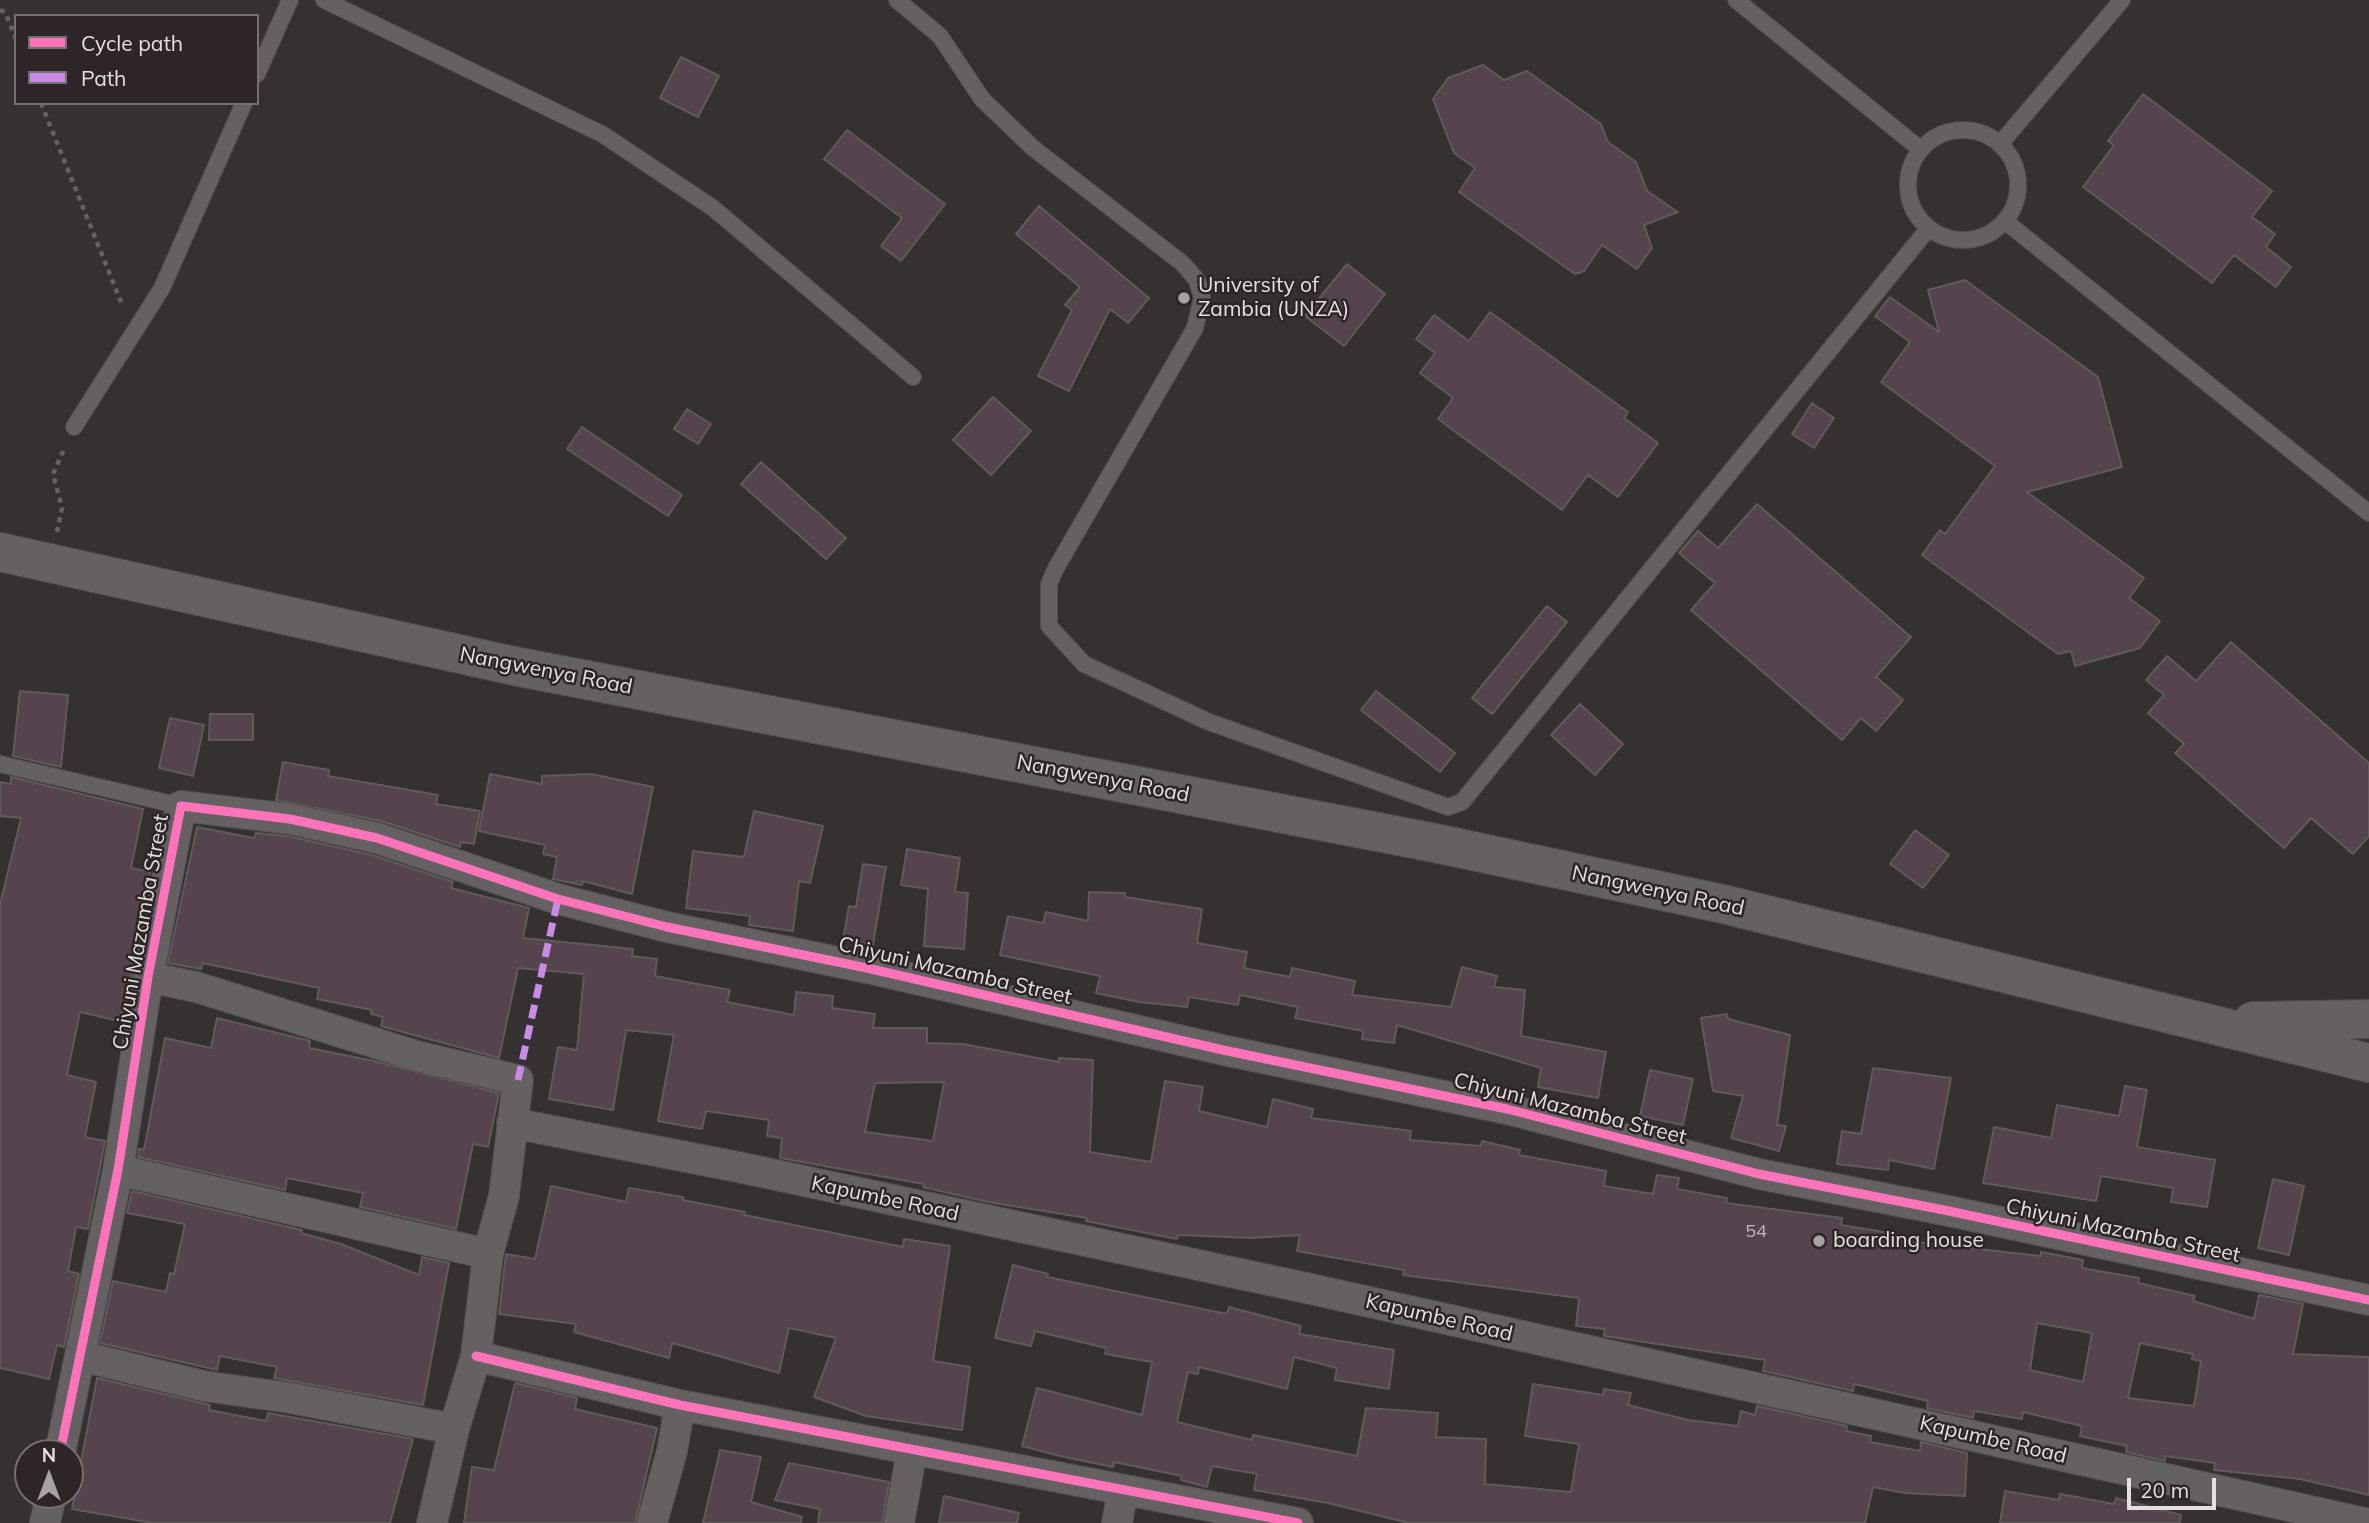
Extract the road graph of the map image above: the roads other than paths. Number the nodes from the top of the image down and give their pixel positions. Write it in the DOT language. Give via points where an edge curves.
graph roads {
  1 [pos="290,0"];
  2 [pos="324,0"];
  3 [pos="897,0"];
  4 [pos="1736,0"];
  5 [pos="2122,0"];
  6 [pos="259,70"];
  7 [pos="243,105"];
  8 [pos="2000,144"];
  9 [pos="1920,149"];
  10 [pos="2006,222"];
  11 [pos="1928,229"];
  12 [pos="913,377"];
  13 [pos="74,427"];
  14 [pos="2369,513"];
  15 [pos="0,552"];
  16 [pos="0,764"];
  17 [pos="181,806"];
  18 [pos="148,977"];
  19 [pos="2369,1019"];
  20 [pos="2202,1022"];
  21 [pos="2369,1063"];
  22 [pos="512,1123"];
  23 [pos="118,1170"];
  24 [pos="488,1254"];
  25 [pos="2369,1300"];
  26 [pos="80,1356"];
  27 [pos="476,1356"];
  28 [pos="680,1405"];
  29 [pos="454,1429"];
  30 [pos="63,1439"];
  31 [pos="912,1451"];
  32 [pos="1123,1491"];
  33 [pos="432,1523"];
  34 [pos="652,1523"];
  35 [pos="900,1523"];
  36 [pos="1117,1523"];
  37 [pos="1298,1523"];
  38 [pos="2365,1523"];
  1 -- 6 [label="lane"];
  2 -- 12 [label="lane" via="602,134 713,208"];
  3 -- 11 [label="lane" via="940,36 982,99 1033,148 1182,263 1197,280 1202,298 1195,328 1056,568 1049,584 1049,626 1084,664 1209,722 1448,807 1462,802"];
  4 -- 9 [label="lane"];
  5 -- 8 [label="lane"];
  7 -- 13 [label="lane" via="162,288"];
  8 -- 9 [label="lane" via="1974,130 1945,133"];
  8 -- 10 [label="lane" via="2016,167 2018,186"];
  9 -- 11 [label="lane" via="1908,176 1910,205"];
  10 -- 11 [label="lane" via="1982,237 1954,240"];
  10 -- 14 [label="lane"];
  15 -- 20 [label="main road, Nangwenya Road" via="514,666 1696,899"];
  16 -- 17 [label="lane"];
  17 -- 18 [label="street, Chiyuni Mazamba Street"];
  17 -- 25 [label="street, Chiyuni Mazamba Street" via="289,819 377,838 558,899 667,927 1507,1109 1759,1174"];
  18 -- 22 [label="street" via="196,987 417,1056 518,1080"];
  18 -- 23 [label="street, Chiyuni Mazamba Street"];
  19 -- 20 [label="main road, Nangwenya Road"];
  20 -- 21 [label="main road, Nangwenya Road"];
  22 -- 24 [label="street" via="504,1196"];
  22 -- 38 [label="street, Kapumbe Road" via="1324,1292"];
  23 -- 24 [label="street"];
  23 -- 26 [label="street, Chiyuni Mazamba Street"];
  24 -- 27 [label="street"];
  26 -- 29 [label="street" via="204,1386"];
  26 -- 30 [label="street, Chiyuni Mazamba Street"];
  27 -- 28 [label="street"];
  27 -- 29 [label="street"];
  28 -- 31 [label="street"];
  28 -- 34 [label="street"];
  29 -- 33 [label="street"];
  31 -- 32 [label="street"];
  31 -- 35 [label="street"];
  32 -- 36 [label="street"];
  32 -- 37 [label="street"];
}
